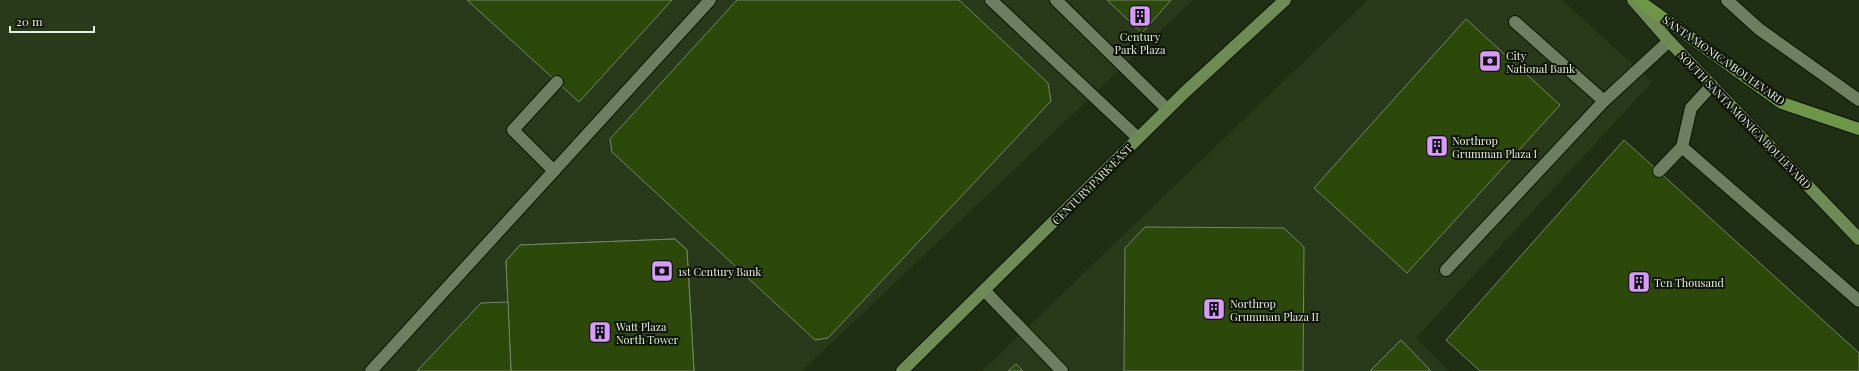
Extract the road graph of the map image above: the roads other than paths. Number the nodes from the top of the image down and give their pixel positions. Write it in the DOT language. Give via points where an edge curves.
graph roads {
  1 [pos="710,0"];
  2 [pos="991,0"];
  3 [pos="1056,0"];
  4 [pos="1285,0"];
  5 [pos="1633,0"];
  6 [pos="1638,0"];
  7 [pos="1727,0"];
  8 [pos="1515,22"];
  9 [pos="1669,41"];
  10 [pos="557,82"];
  11 [pos="1712,85"];
  12 [pos="1859,100"];
  13 [pos="1604,101"];
  14 [pos="1167,109"];
  15 [pos="1859,129"];
  16 [pos="1138,138"];
  17 [pos="1682,147"];
  18 [pos="554,171"];
  19 [pos="1659,172"];
  20 [pos="1859,238"];
  21 [pos="1446,270"];
  22 [pos="984,290"];
  23 [pos="1859,301"];
  24 [pos="370,371"];
  25 [pos="902,371"];
  26 [pos="1062,371"];
  1 -- 18 [label="lane"];
  2 -- 16 [label="lane"];
  3 -- 14 [label="lane"];
  4 -- 14 [label="main road, CENTURY PARK EAST"];
  5 -- 9 [label="main road, SOUTH SANTA MONICA BOULEVARD"];
  6 -- 15 [label="main road, SANTA MONICA BOULEVARD" via="1782,103"];
  7 -- 12 [label="lane" via="1759,29"];
  8 -- 13 [label="lane"];
  9 -- 11 [label="main road, SOUTH SANTA MONICA BOULEVARD"];
  9 -- 13 [label="lane"];
  10 -- 18 [label="lane" via="513,130"];
  11 -- 17 [label="lane" via="1691,108"];
  11 -- 20 [label="main road, SOUTH SANTA MONICA BOULEVARD"];
  13 -- 21 [label="lane"];
  14 -- 16 [label="main road, CENTURY PARK EAST"];
  16 -- 22 [label="main road, CENTURY PARK EAST"];
  17 -- 19 [label="lane"];
  17 -- 23 [label="lane"];
  18 -- 24 [label="lane"];
  22 -- 25 [label="main road, CENTURY PARK EAST"];
  22 -- 26 [label="lane"];
}
